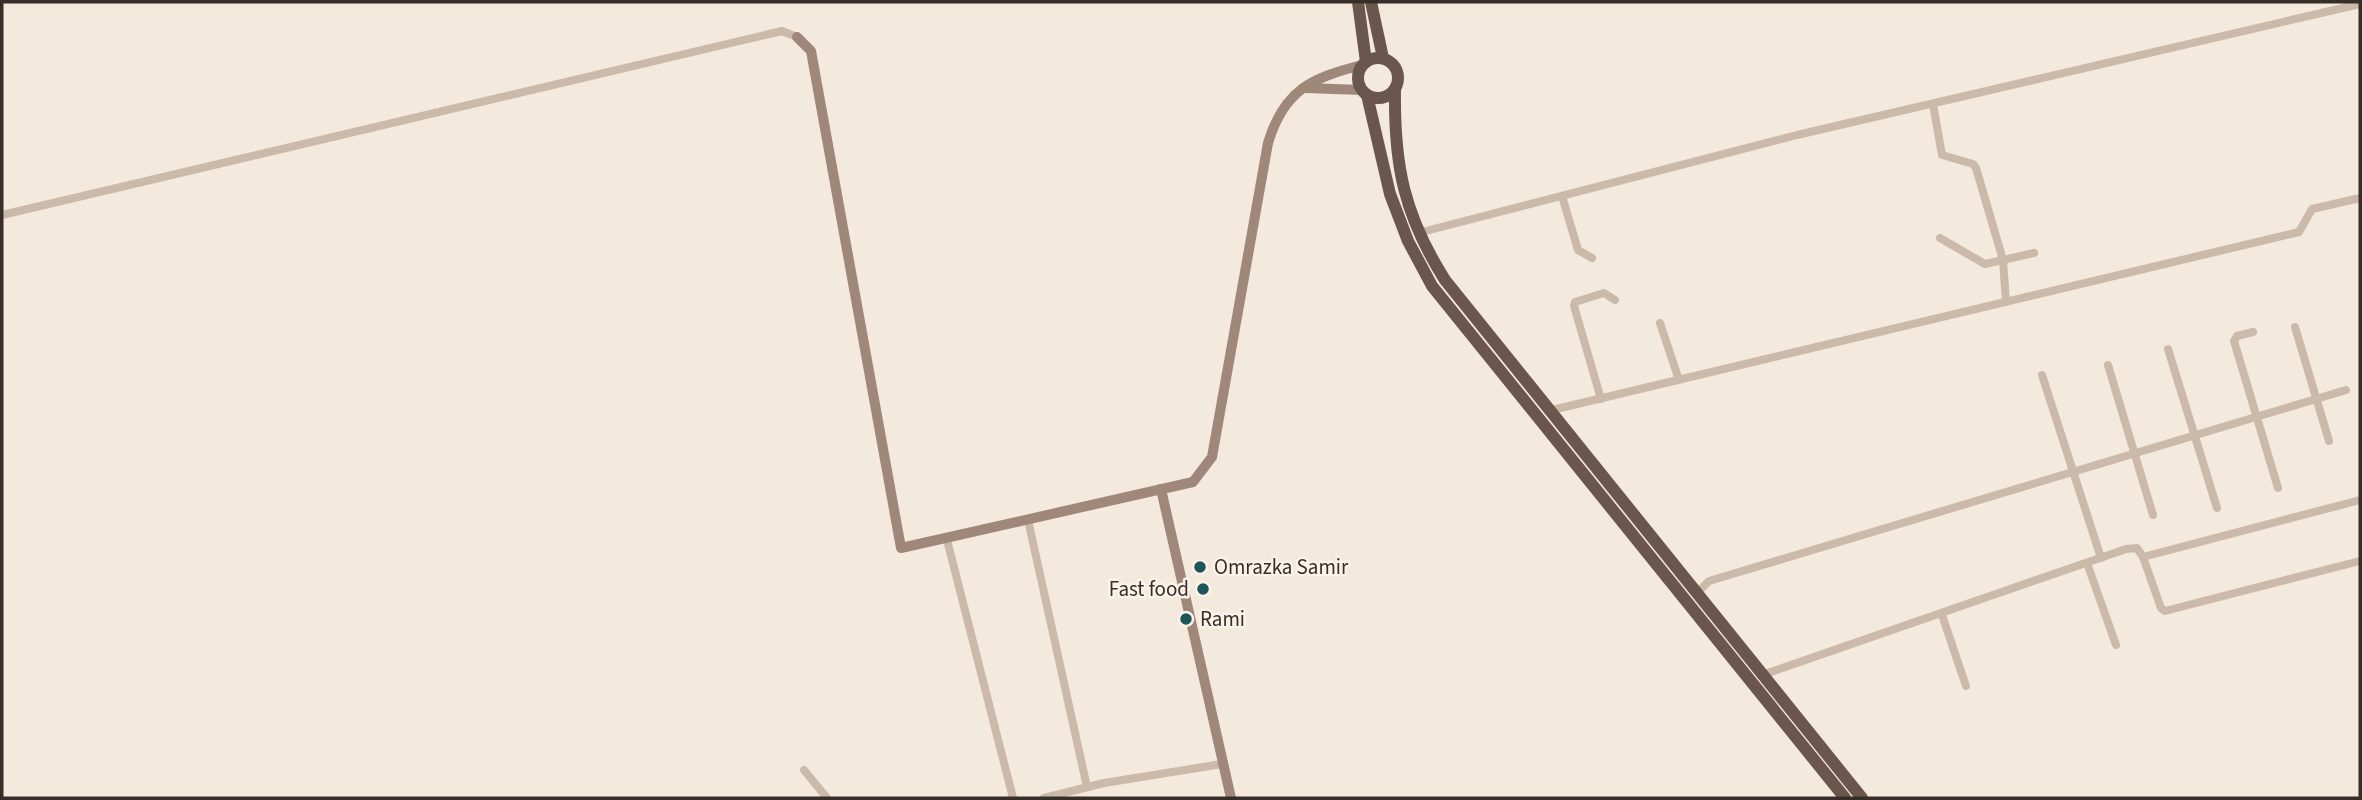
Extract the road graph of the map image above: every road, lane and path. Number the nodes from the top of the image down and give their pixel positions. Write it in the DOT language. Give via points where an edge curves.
graph roads {
  1 [pos="1358,2"];
  2 [pos="1371,2"];
  3 [pos="2360,4"];
  4 [pos="797,37"];
  5 [pos="1383,58"];
  6 [pos="1364,63"];
  7 [pos="1306,88"];
  8 [pos="1395,90"];
  9 [pos="1364,93"];
  10 [pos="1933,104"];
  11 [pos="1562,195"];
  12 [pos="2360,198"];
  13 [pos="2,215"];
  14 [pos="1418,233"];
  15 [pos="1940,238"];
  16 [pos="2034,253"];
  17 [pos="1592,258"];
  18 [pos="2003,260"];
  19 [pos="1615,300"];
  20 [pos="2006,302"];
  21 [pos="1660,323"];
  22 [pos="2295,327"];
  23 [pos="2253,332"];
  24 [pos="2168,349"];
  25 [pos="2108,365"];
  26 [pos="2042,375"];
  27 [pos="1679,380"];
  28 [pos="2346,390"];
  29 [pos="1601,399"];
  30 [pos="2316,399"];
  31 [pos="1548,411"];
  32 [pos="2257,417"];
  33 [pos="2194,436"];
  34 [pos="2329,442"];
  35 [pos="2134,454"];
  36 [pos="2074,472"];
  37 [pos="2278,488"];
  38 [pos="1161,489"];
  39 [pos="2360,500"];
  40 [pos="2217,508"];
  41 [pos="2153,515"];
  42 [pos="1028,520"];
  43 [pos="947,540"];
  44 [pos="2143,557"];
  45 [pos="2101,558"];
  46 [pos="2360,561"];
  47 [pos="2087,563"];
  48 [pos="1696,594"];
  49 [pos="1942,615"];
  50 [pos="2116,645"];
  51 [pos="1762,675"];
  52 [pos="1966,686"];
  53 [pos="1222,764"];
  54 [pos="804,771"];
  55 [pos="1087,787"];
  56 [pos="827,798"];
  57 [pos="1013,798"];
  58 [pos="1044,798"];
  59 [pos="1231,798"];
  60 [pos="1845,798"];
  61 [pos="1862,798"];
  1 -- 6 [label="highway"];
  2 -- 5 [label="highway"];
  3 -- 10 [label="street"];
  4 -- 13 [label="street" via="782,31"];
  4 -- 43 [label="main road" via="811,51 901,548"];
  5 -- 6 [label="highway"];
  5 -- 8 [label="highway" via="1398,70"];
  6 -- 7 [label="main road"];
  6 -- 9 [label="highway" via="1358,78"];
  7 -- 9 [label="main road"];
  7 -- 38 [label="main road" via="1284,104 1268,143 1212,457 1193,482"];
  8 -- 9 [label="highway" via="1382,98"];
  8 -- 14 [label="highway" via="1399,174"];
  9 -- 60 [label="highway" via="1390,194 1432,286"];
  10 -- 11 [label="street"];
  10 -- 18 [label="street" via="1942,155 1976,168"];
  11 -- 14 [label="street"];
  11 -- 17 [label="street" via="1578,250"];
  12 -- 20 [label="street" via="2312,209 2299,232"];
  14 -- 31 [label="highway" via="1458,299"];
  15 -- 18 [label="street" via="1985,264"];
  16 -- 18 [label="street"];
  18 -- 20 [label="street"];
  19 -- 29 [label="street" via="1604,293 1574,306"];
  20 -- 27 [label="street"];
  21 -- 27 [label="street"];
  22 -- 30 [label="street"];
  23 -- 32 [label="street" via="2234,338"];
  24 -- 33 [label="street"];
  25 -- 35 [label="street"];
  26 -- 36 [label="street"];
  27 -- 29 [label="street"];
  28 -- 30 [label="street"];
  29 -- 31 [label="street"];
  30 -- 32 [label="street"];
  30 -- 34 [label="street"];
  31 -- 48 [label="highway"];
  32 -- 33 [label="street"];
  32 -- 37 [label="street"];
  33 -- 35 [label="street"];
  33 -- 40 [label="street"];
  35 -- 36 [label="street"];
  35 -- 41 [label="street"];
  36 -- 45 [label="street"];
  36 -- 48 [label="street" via="1709,581"];
  38 -- 42 [label="main road"];
  38 -- 53 [label="main road"];
  39 -- 44 [label="street"];
  42 -- 43 [label="main road"];
  42 -- 55 [label="street"];
  43 -- 57 [label="street"];
  44 -- 45 [label="street" via="2132,547"];
  44 -- 46 [label="street" via="2165,611"];
  45 -- 47 [label="street"];
  47 -- 49 [label="street"];
  47 -- 50 [label="street"];
  48 -- 51 [label="highway"];
  49 -- 51 [label="street"];
  49 -- 52 [label="street"];
  51 -- 61 [label="highway"];
  53 -- 55 [label="street"];
  53 -- 59 [label="main road"];
  54 -- 56 [label="street"];
  55 -- 58 [label="street"];
}
